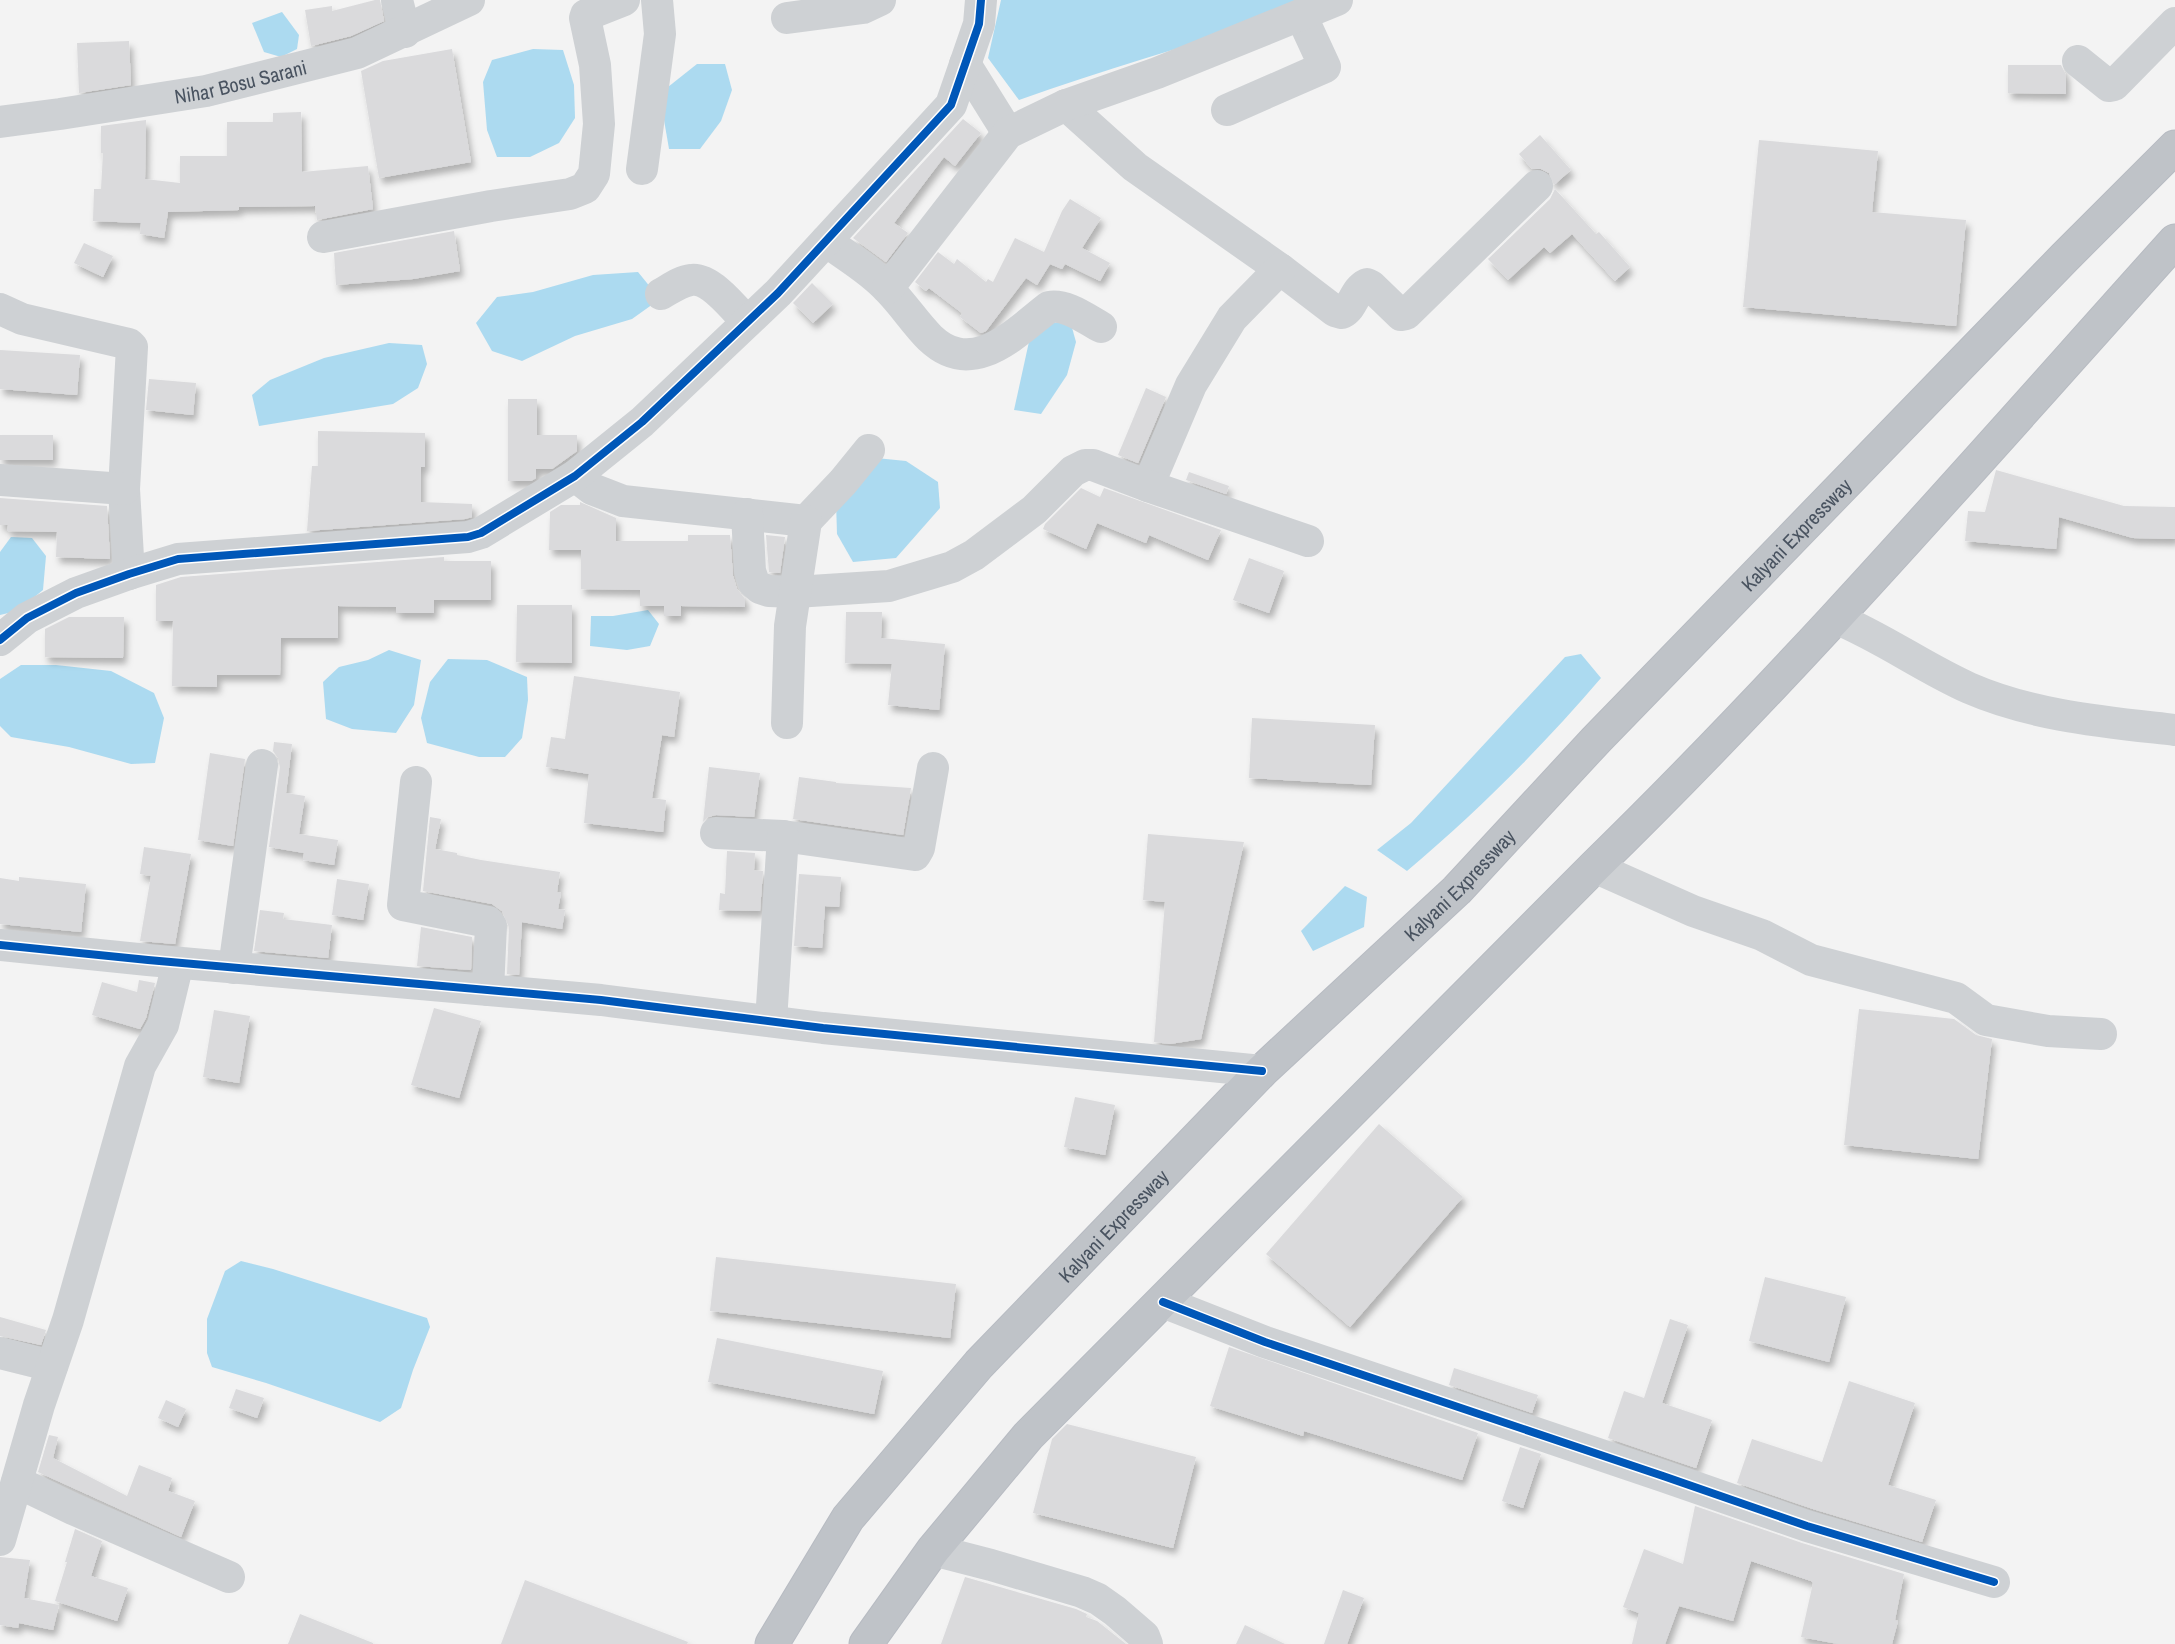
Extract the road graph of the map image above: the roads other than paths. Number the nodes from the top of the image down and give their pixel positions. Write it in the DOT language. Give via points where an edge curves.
graph roads {
  1 [pos="398,0"];
  2 [pos="469,0"];
  3 [pos="624,0"];
  4 [pos="657,0"];
  5 [pos="880,0"];
  6 [pos="981,0"];
  7 [pos="1337,0"];
  8 [pos="581,9"];
  9 [pos="1301,15"];
  10 [pos="787,18"];
  11 [pos="2175,22"];
  12 [pos="405,32"];
  13 [pos="2078,61"];
  14 [pos="965,64"];
  15 [pos="1066,105"];
  16 [pos="1227,110"];
  17 [pos="0,122"];
  18 [pos="1008,133"];
  19 [pos="2175,147"];
  20 [pos="642,169"];
  21 [pos="1537,186"];
  22 [pos="323,237"];
  23 [pos="826,241"];
  24 [pos="2175,241"];
  25 [pos="1280,269"];
  26 [pos="888,288"];
  27 [pos="661,294"];
  28 [pos="0,309"];
  29 [pos="747,322"];
  30 [pos="1101,327"];
  31 [pos="869,450"];
  32 [pos="574,476"];
  33 [pos="0,480"];
  34 [pos="1148,486"];
  35 [pos="124,489"];
  36 [pos="747,514"];
  37 [pos="806,521"];
  38 [pos="1308,541"];
  39 [pos="129,574"];
  40 [pos="795,592"];
  41 [pos="1835,618"];
  42 [pos="0,639"];
  43 [pos="787,723"];
  44 [pos="2175,730"];
  45 [pos="262,765"];
  46 [pos="933,768"];
  47 [pos="416,782"];
  48 [pos="717,833"];
  49 [pos="783,836"];
  50 [pos="1594,867"];
  51 [pos="0,945"];
  52 [pos="178,963"];
  53 [pos="234,968"];
  54 [pos="488,990"];
  55 [pos="771,1021"];
  56 [pos="2101,1034"];
  57 [pos="1262,1071"];
  58 [pos="1163,1302"];
  59 [pos="0,1353"];
  60 [pos="52,1366"];
  61 [pos="17,1482"];
  62 [pos="0,1540"];
  63 [pos="933,1550"];
  64 [pos="229,1577"];
  65 [pos="1994,1582"];
  66 [pos="772,1644"];
  67 [pos="866,1644"];
  68 [pos="1148,1644"];
  1 -- 12 [label="street"];
  2 -- 12 [label="street, Nihar Bosu Sarani"];
  3 -- 8 [label="street" via="586,15"];
  4 -- 20 [label="street" via="660,34"];
  5 -- 10 [label="street" via="863,8"];
  6 -- 14 [label="street" via="979,24"];
  7 -- 9 [label="street"];
  8 -- 22 [label="street" via="594,65 599,124 594,174 585,188 570,195"];
  9 -- 15 [label="street"];
  9 -- 16 [label="street" via="1325,67"];
  11 -- 13 [label="street" via="2114,85 2109,86"];
  12 -- 17 [label="street, Nihar Bosu Sarani" via="357,52 206,90"];
  14 -- 18 [label="street"];
  14 -- 23 [label="street" via="951,105"];
  15 -- 18 [label="street"];
  15 -- 25 [label="street" via="1134,167"];
  18 -- 26 [label="street"];
  19 -- 57 [label="highway, Kalyani Expressway" via="1596,740 1457,890"];
  21 -- 25 [label="street" via="1404,316 1367,284 1342,314"];
  23 -- 26 [label="street"];
  23 -- 29 [label="street"];
  24 -- 41 [label="highway"];
  25 -- 34 [label="street" via="1232,318 1191,385"];
  26 -- 30 [label="street" via="932,340 955,353 974,354 995,348 1049,307 1065,308"];
  27 -- 29 [label="street" via="687,281 699,280 714,289"];
  28 -- 35 [label="street" via="22,319 132,347"];
  29 -- 32 [label="street" via="642,422"];
  31 -- 37 [label="street"];
  32 -- 36 [label="street" via="592,489 623,501"];
  32 -- 39 [label="street" via="492,528 468,537 178,559"];
  33 -- 35 [label="street"];
  34 -- 38 [label="street"];
  34 -- 40 [label="street" via="1085,465 1073,471 1034,510 952,567 889,585"];
  35 -- 39 [label="street"];
  36 -- 37 [label="street"];
  36 -- 40 [label="street" via="753,583 769,591"];
  37 -- 40 [label="street"];
  39 -- 42 [label="street" via="76,593 27,618"];
  40 -- 43 [label="street"];
  41 -- 44 [label="street" via="1867,631 1922,666 2013,704"];
  41 -- 50 [label="highway" via="1676,787"];
  45 -- 53 [label="street"];
  46 -- 49 [label="street" via="915,855"];
  47 -- 54 [label="street" via="403,905 488,922"];
  48 -- 49 [label="street"];
  49 -- 55 [label="street"];
  50 -- 56 [label="street" via="1693,911 1762,935 1811,960 1956,999 1986,1020 2048,1031"];
  50 -- 58 [label="highway"];
  51 -- 52 [label="street"];
  52 -- 53 [label="street"];
  52 -- 60 [label="street" via="163,1025 140,1066"];
  53 -- 54 [label="street"];
  54 -- 55 [label="street"];
  55 -- 57 [label="street"];
  57 -- 66 [label="highway, Kalyani Expressway" via="979,1364 848,1518"];
  58 -- 63 [label="highway" via="1028,1436"];
  58 -- 65 [label="street" via="1276,1345 1807,1526"];
  59 -- 60 [label="street"];
  60 -- 61 [label="street"];
  61 -- 62 [label="street"];
  61 -- 64 [label="street"];
  63 -- 67 [label="highway"];
  63 -- 68 [label="street" via="1082,1592 1098,1599 1144,1636"];
}
